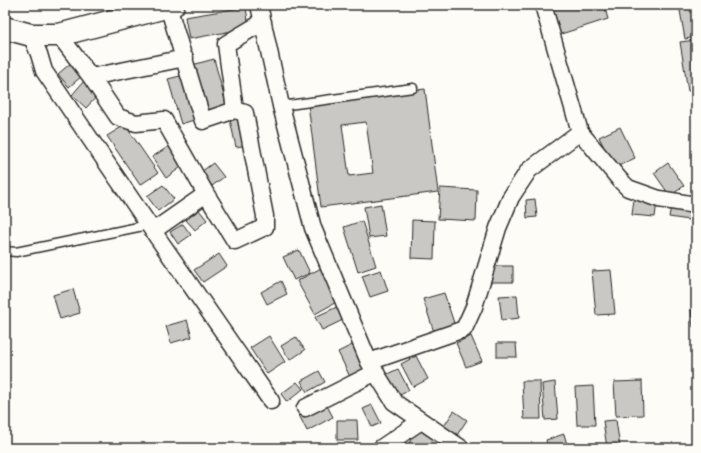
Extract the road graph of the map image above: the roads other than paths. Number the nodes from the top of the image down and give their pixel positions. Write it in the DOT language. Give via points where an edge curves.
graph roads {
  1 [pos="171,5"];
  2 [pos="259,5"];
  3 [pos="543,5"];
  4 [pos="264,22"];
  5 [pos="5,28"];
  6 [pos="31,35"];
  7 [pos="59,35"];
  8 [pos="184,58"];
  9 [pos="90,77"];
  10 [pos="413,88"];
  11 [pos="282,106"];
  12 [pos="235,110"];
  13 [pos="580,132"];
  14 [pos="206,194"];
  15 [pos="696,205"];
  16 [pos="150,228"];
  17 [pos="5,251"];
  18 [pos="372,367"];
  19 [pos="271,401"];
  20 [pos="305,408"];
  21 [pos="421,421"];
  22 [pos="381,448"];
  23 [pos="461,448"];
  1 -- 7 [label="main road"];
  1 -- 8 [label="street"];
  2 -- 4 [label="street"];
  3 -- 13 [label="street"];
  4 -- 11 [label="street"];
  4 -- 12 [label="street" via="226,44"];
  5 -- 6 [label="main road"];
  6 -- 7 [label="main road"];
  6 -- 16 [label="street" via="40,54 44,71"];
  7 -- 9 [label="street"];
  8 -- 9 [label="street"];
  8 -- 12 [label="street" via="203,121"];
  9 -- 14 [label="street" via="118,117 136,123 164,120"];
  10 -- 11 [label="lane"];
  11 -- 18 [label="street" via="313,228"];
  12 -- 14 [label="street" via="245,113 265,227 236,241"];
  13 -- 15 [label="street" via="628,188 659,199"];
  13 -- 18 [label="street" via="529,170 511,197 498,228 474,307 464,329"];
  14 -- 16 [label="street"];
  16 -- 17 [label="lane" via="16,252"];
  16 -- 19 [label="street"];
  18 -- 20 [label="street"];
  18 -- 21 [label="street" via="394,402"];
  21 -- 22 [label="street"];
  21 -- 23 [label="street"];
}
